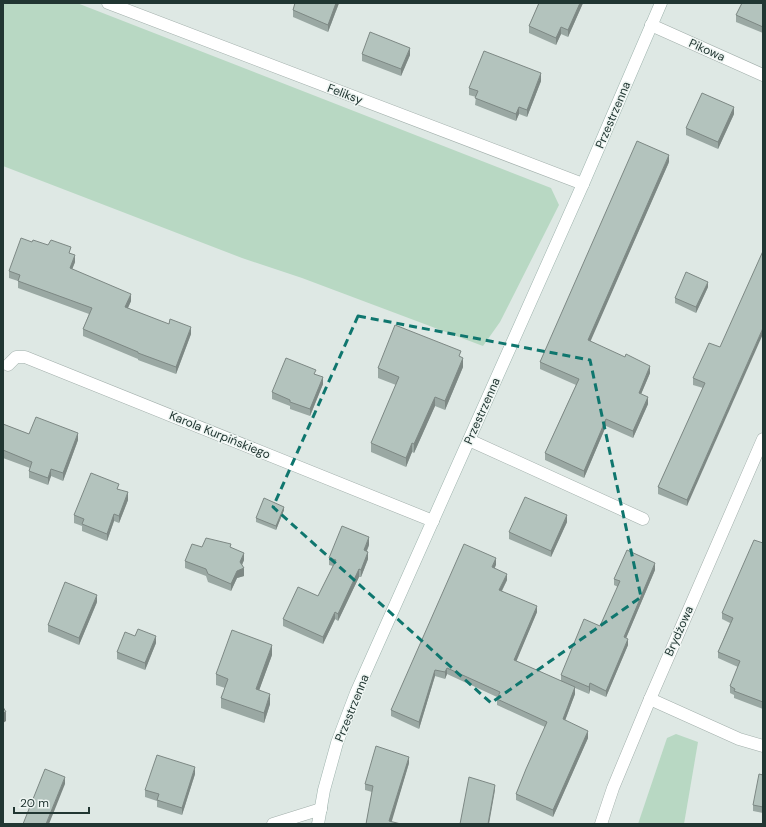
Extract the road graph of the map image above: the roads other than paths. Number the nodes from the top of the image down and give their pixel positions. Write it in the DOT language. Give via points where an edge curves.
graph roads {
  1 [pos="108,3"];
  2 [pos="661,3"];
  3 [pos="651,25"];
  4 [pos="763,75"];
  5 [pos="583,184"];
  6 [pos="8,365"];
  7 [pos="469,440"];
  8 [pos="763,442"];
  9 [pos="643,519"];
  10 [pos="433,521"];
  11 [pos="650,699"];
  12 [pos="763,746"];
  13 [pos="321,809"];
  14 [pos="274,824"];
  15 [pos="318,824"];
  16 [pos="601,824"];
  1 -- 5 [label="street, Feliksy"];
  2 -- 3 [label="street, Przestrzenna"];
  3 -- 4 [label="street, Pikowa"];
  3 -- 5 [label="street, Przestrzenna"];
  5 -- 7 [label="street, Przestrzenna"];
  6 -- 10 [label="street, Karola Kurpińskiego" via="16,357 25,357"];
  7 -- 9 [label="street"];
  7 -- 10 [label="street, Przestrzenna"];
  8 -- 11 [label="street, Brydżowa"];
  10 -- 13 [label="street, Przestrzenna" via="356,693 337,743"];
  11 -- 12 [label="street" via="739,739"];
  11 -- 16 [label="street, Brydżowa"];
  13 -- 14 [label="street"];
  13 -- 15 [label="street, Przestrzenna"];
}
